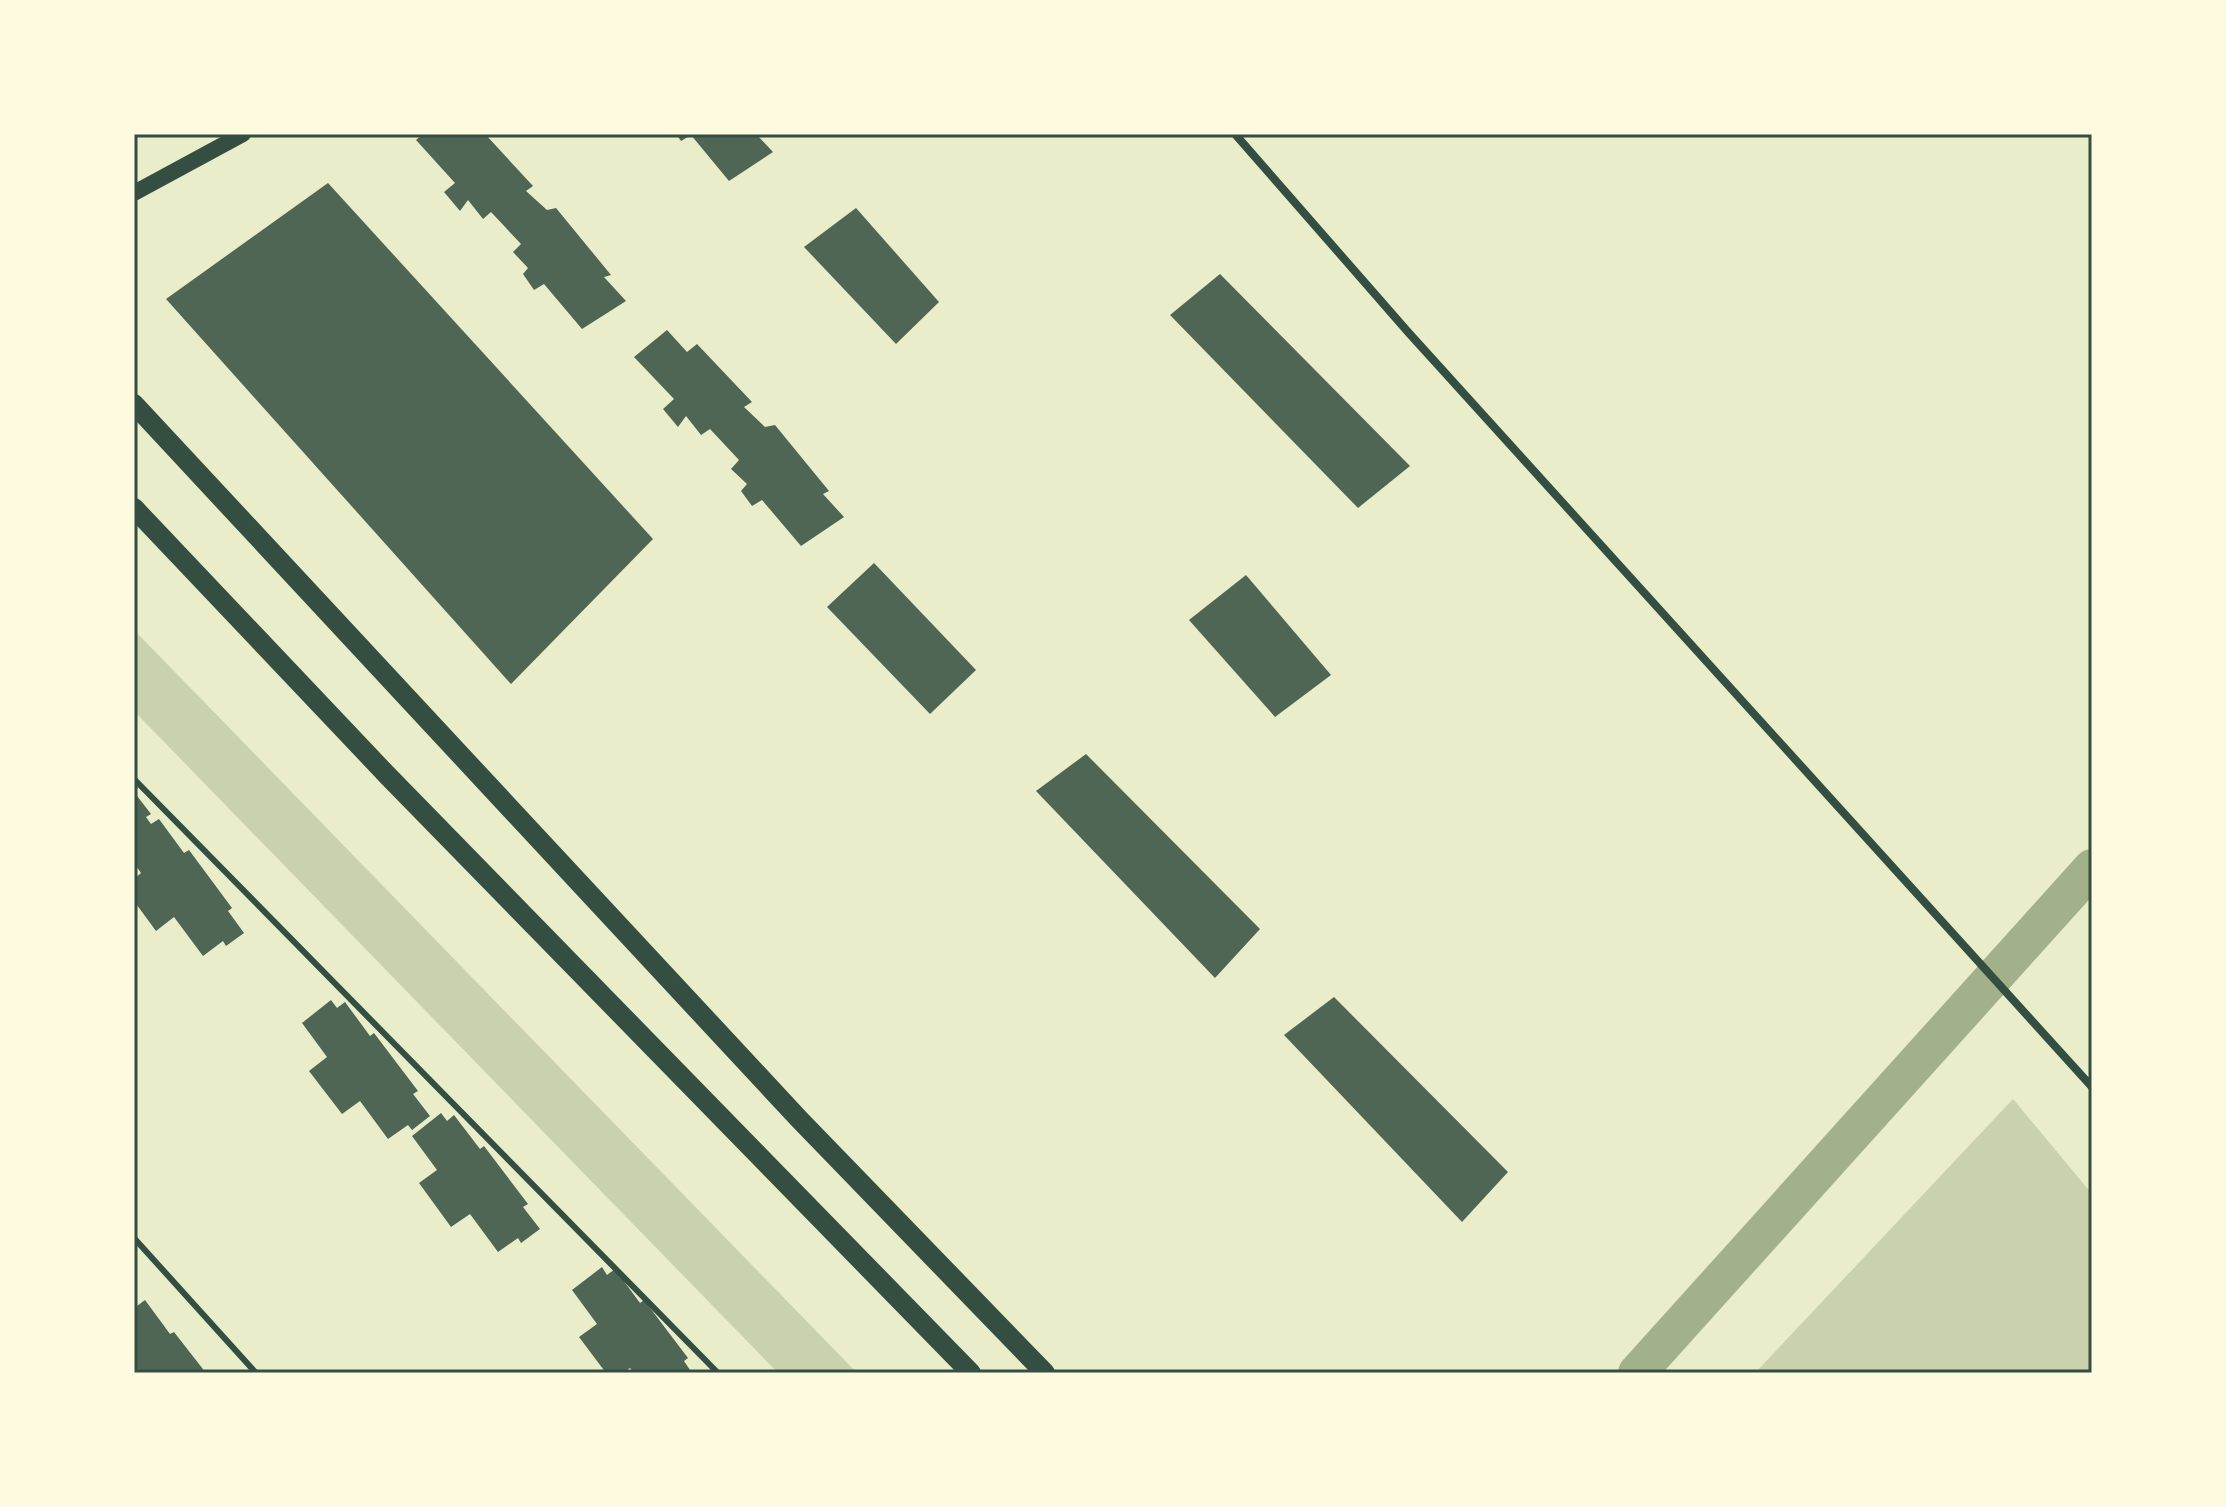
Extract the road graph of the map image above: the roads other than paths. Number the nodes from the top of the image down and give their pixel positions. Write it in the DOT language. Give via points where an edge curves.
graph roads {
  1 [pos="243,134"];
  2 [pos="1235,134"];
  3 [pos="134,193"];
  4 [pos="134,404"];
  5 [pos="134,508"];
  6 [pos="134,779"];
  7 [pos="2092,1087"];
  8 [pos="134,1238"];
  9 [pos="256,1373"];
  10 [pos="718,1373"];
  11 [pos="971,1373"];
  12 [pos="1045,1373"];
  1 -- 3 [label="main road"];
  2 -- 7 [label="street"];
  4 -- 12 [label="main road" via="788,1107"];
  5 -- 11 [label="main road"];
  6 -- 10 [label="lane"];
  8 -- 9 [label="lane"];
}
